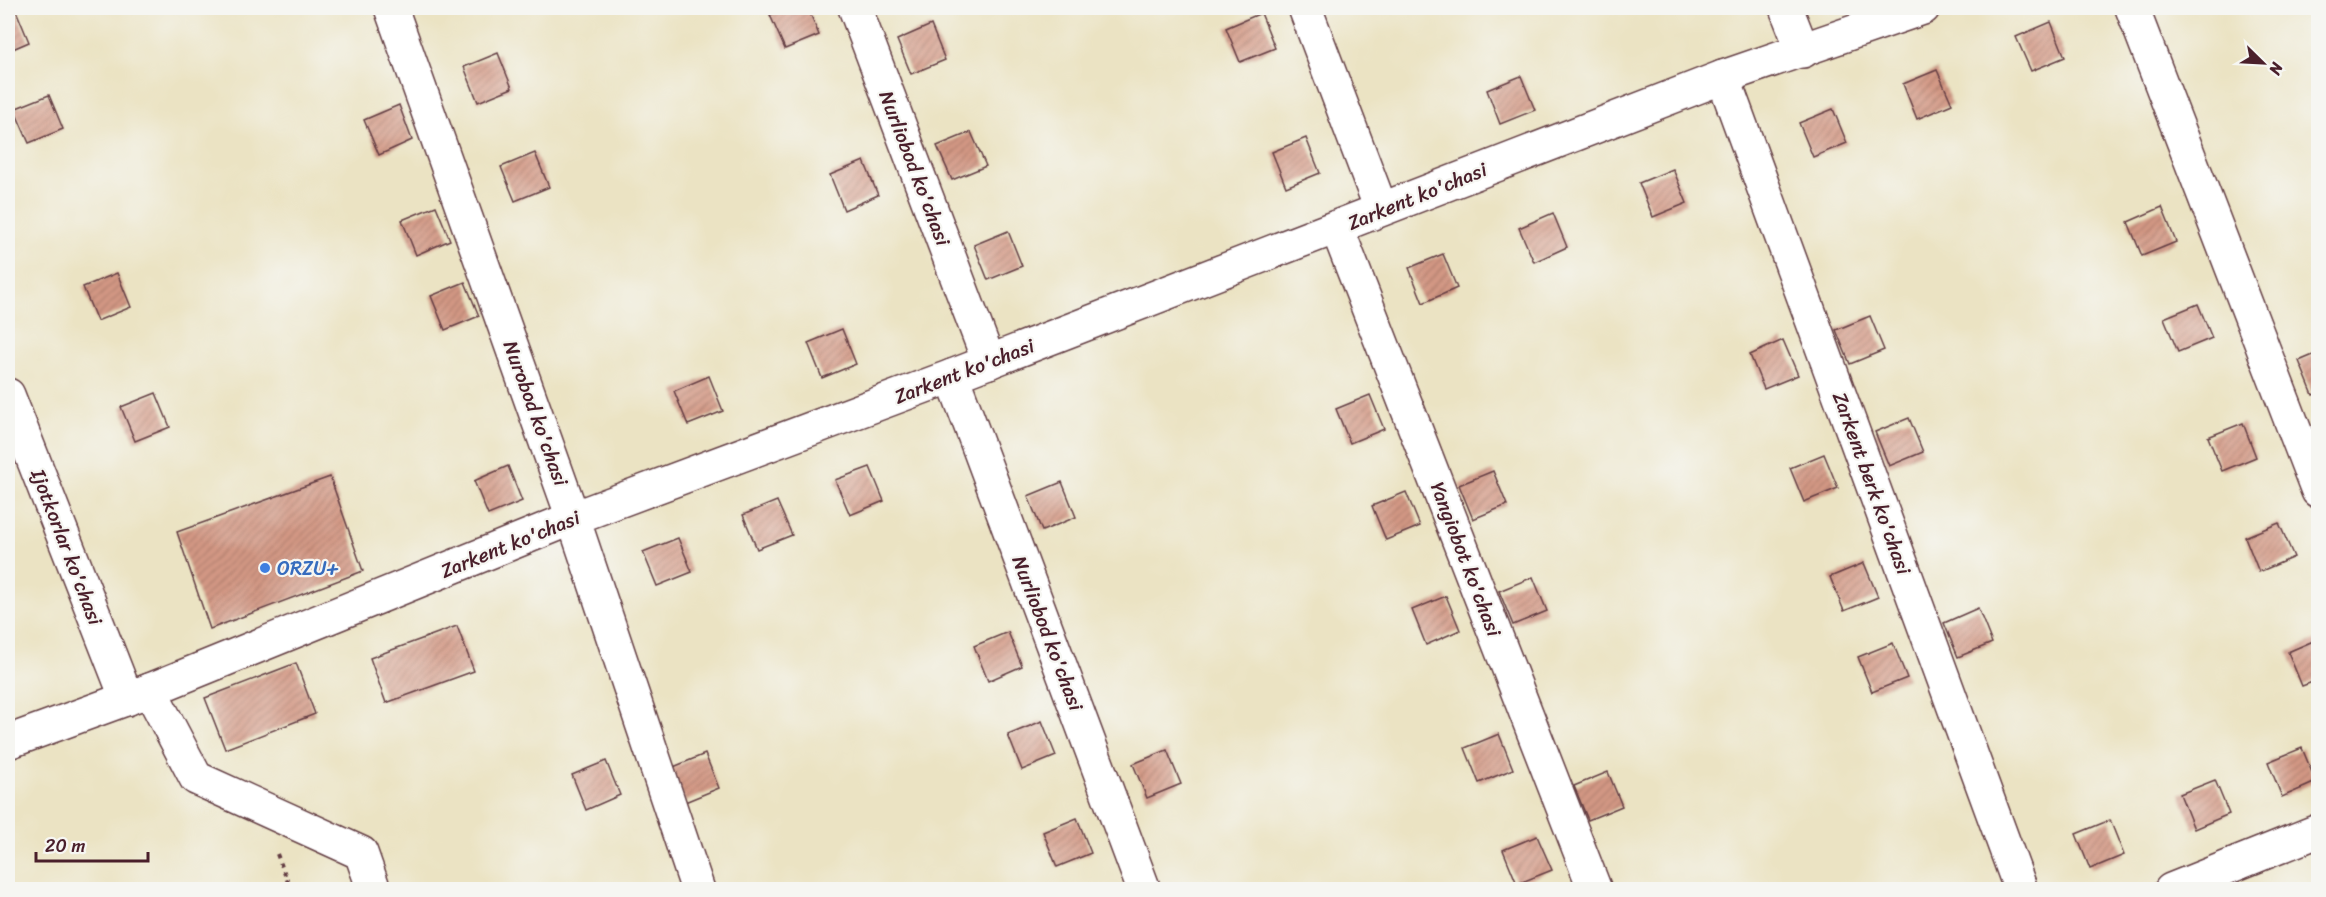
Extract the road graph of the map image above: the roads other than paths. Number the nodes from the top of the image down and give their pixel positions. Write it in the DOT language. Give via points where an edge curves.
graph roads {
  1 [pos="391,8"];
  2 [pos="855,8"];
  3 [pos="1305,8"];
  4 [pos="1786,8"];
  5 [pos="1923,8"];
  6 [pos="2132,8"];
  7 [pos="1803,51"];
  8 [pos="1723,77"];
  9 [pos="1381,209"];
  10 [pos="1337,228"];
  11 [pos="988,362"];
  12 [pos="952,376"];
  13 [pos="8,395"];
  14 [pos="2319,491"];
  15 [pos="573,518"];
  16 [pos="138,695"];
  17 [pos="8,742"];
  18 [pos="2319,831"];
  19 [pos="374,890"];
  20 [pos="698,890"];
  21 [pos="1144,890"];
  22 [pos="1595,890"];
  23 [pos="2021,890"];
  24 [pos="2171,890"];
  1 -- 15 [label="street, Nurobod ko'chasi"];
  2 -- 11 [label="street, Nurliobod ko'chasi"];
  3 -- 9 [label="street"];
  4 -- 7 [label="street"];
  5 -- 7 [label="street, Zarkent ko'chasi"];
  6 -- 14 [label="street"];
  7 -- 8 [label="street, Zarkent ko'chasi"];
  8 -- 9 [label="street, Zarkent ko'chasi"];
  8 -- 23 [label="street, Zarkent berk ko'chasi"];
  9 -- 10 [label="street, Zarkent ko'chasi"];
  10 -- 11 [label="street, Zarkent ko'chasi"];
  10 -- 22 [label="street, Yangiobot ko'chasi"];
  11 -- 12 [label="street, Zarkent ko'chasi"];
  12 -- 15 [label="street, Zarkent ko'chasi"];
  12 -- 21 [label="street, Nurliobod ko'chasi"];
  13 -- 16 [label="street, Ijotkorlar ko'chasi"];
  15 -- 16 [label="street, Zarkent ko'chasi"];
  15 -- 20 [label="street, Nurobod ko'chasi"];
  16 -- 17 [label="street, Zarkent ko'chasi"];
  16 -- 19 [label="street, Ijotkorlar ko'chasi" via="196,778 361,853"];
  18 -- 24 [label="street"];
}
